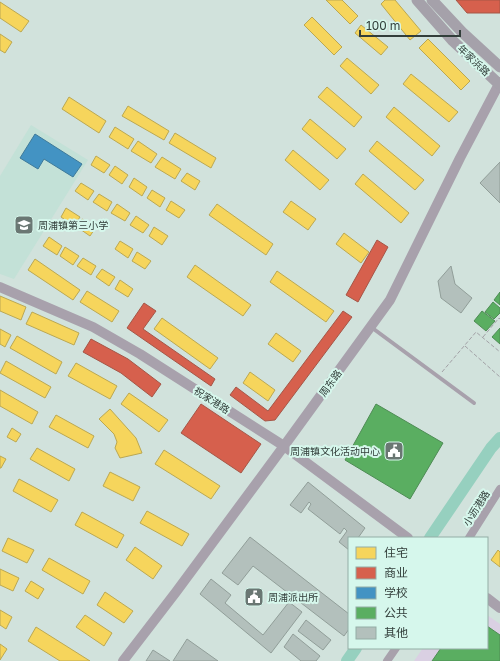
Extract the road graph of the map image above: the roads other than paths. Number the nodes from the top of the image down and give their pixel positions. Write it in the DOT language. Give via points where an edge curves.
graph roads {
  1 [pos="417,0"];
  2 [pos="432,0"];
  3 [pos="500,67"];
  4 [pos="500,84"];
  5 [pos="0,287"];
  6 [pos="370,327"];
  7 [pos="474,403"];
  8 [pos="284,446"];
  9 [pos="500,490"];
  10 [pos="407,537"];
  11 [pos="470,537"];
  12 [pos="488,599"];
  13 [pos="500,608"];
  14 [pos="395,649"];
  15 [pos="123,661"];
  16 [pos="387,661"];
  1 -- 4 [label="main road, 年家浜路" via="453,41"];
  2 -- 3 [label="main road, 年家浜路"];
  4 -- 6 [label="street, 周东路" via="460,158 390,300"];
  5 -- 8 [label="street, 祝家港路" via="93,327"];
  6 -- 7 [label="lane"];
  6 -- 8 [label="street, 周东路"];
  8 -- 10 [label="street, 祝家港路"];
  8 -- 15 [label="street, 周东路"];
  9 -- 11 [label="street, 小沥港路"];
  12 -- 13 [label="street"];
  14 -- 16 [label="street"];
}
